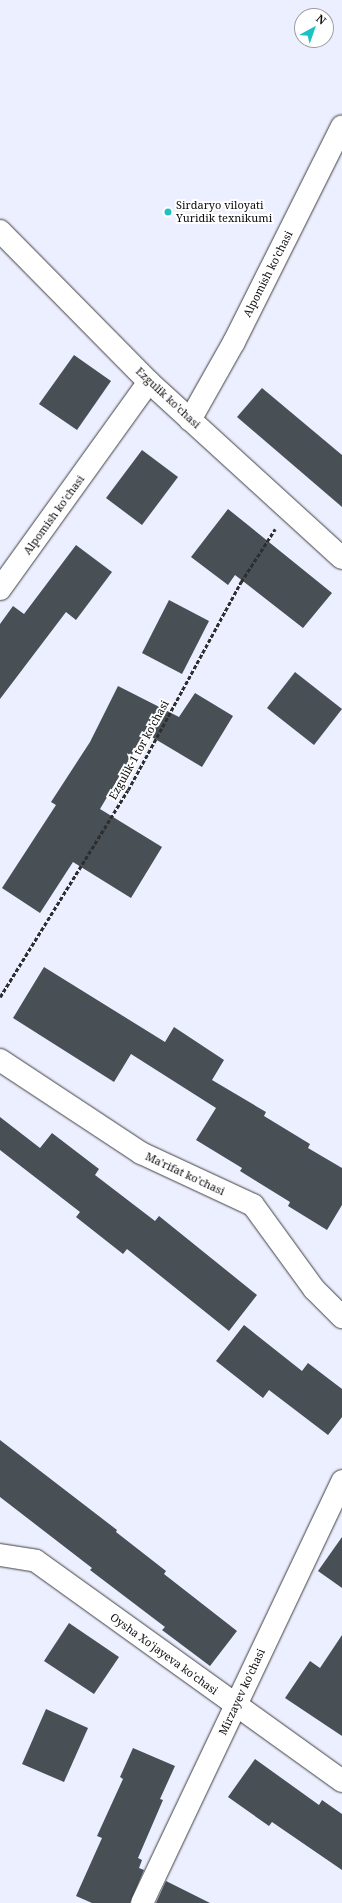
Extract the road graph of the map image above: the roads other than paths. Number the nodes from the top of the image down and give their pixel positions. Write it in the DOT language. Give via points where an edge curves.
graph roads {
  1 [pos="342,126"];
  2 [pos="0,231"];
  3 [pos="149,382"];
  4 [pos="190,420"];
  5 [pos="342,558"];
  6 [pos="0,589"];
  7 [pos="0,1060"];
  8 [pos="342,1317"];
  9 [pos="342,1481"];
  10 [pos="0,1555"];
  11 [pos="235,1705"];
  12 [pos="342,1781"];
  13 [pos="142,1903"];
  1 -- 4 [label="street, Alpomish ko'chasi" via="234,342"];
  2 -- 3 [label="street, Ezgulik ko'chasi"];
  3 -- 4 [label="street, Ezgulik ko'chasi"];
  3 -- 6 [label="street, Alpomish ko'chasi"];
  4 -- 5 [label="street, Ezgulik ko'chasi"];
  7 -- 8 [label="street, Ma'rifat ko'chasi" via="141,1154 253,1205 314,1289"];
  9 -- 11 [label="street, Mirzayev ko'chasi"];
  10 -- 11 [label="street, Oysha Xo'jayeva ko'chasi" via="36,1561"];
  11 -- 12 [label="street, Oysha Xo'jayeva ko'chasi"];
  11 -- 13 [label="street, Mirzayev ko'chasi"];
}
